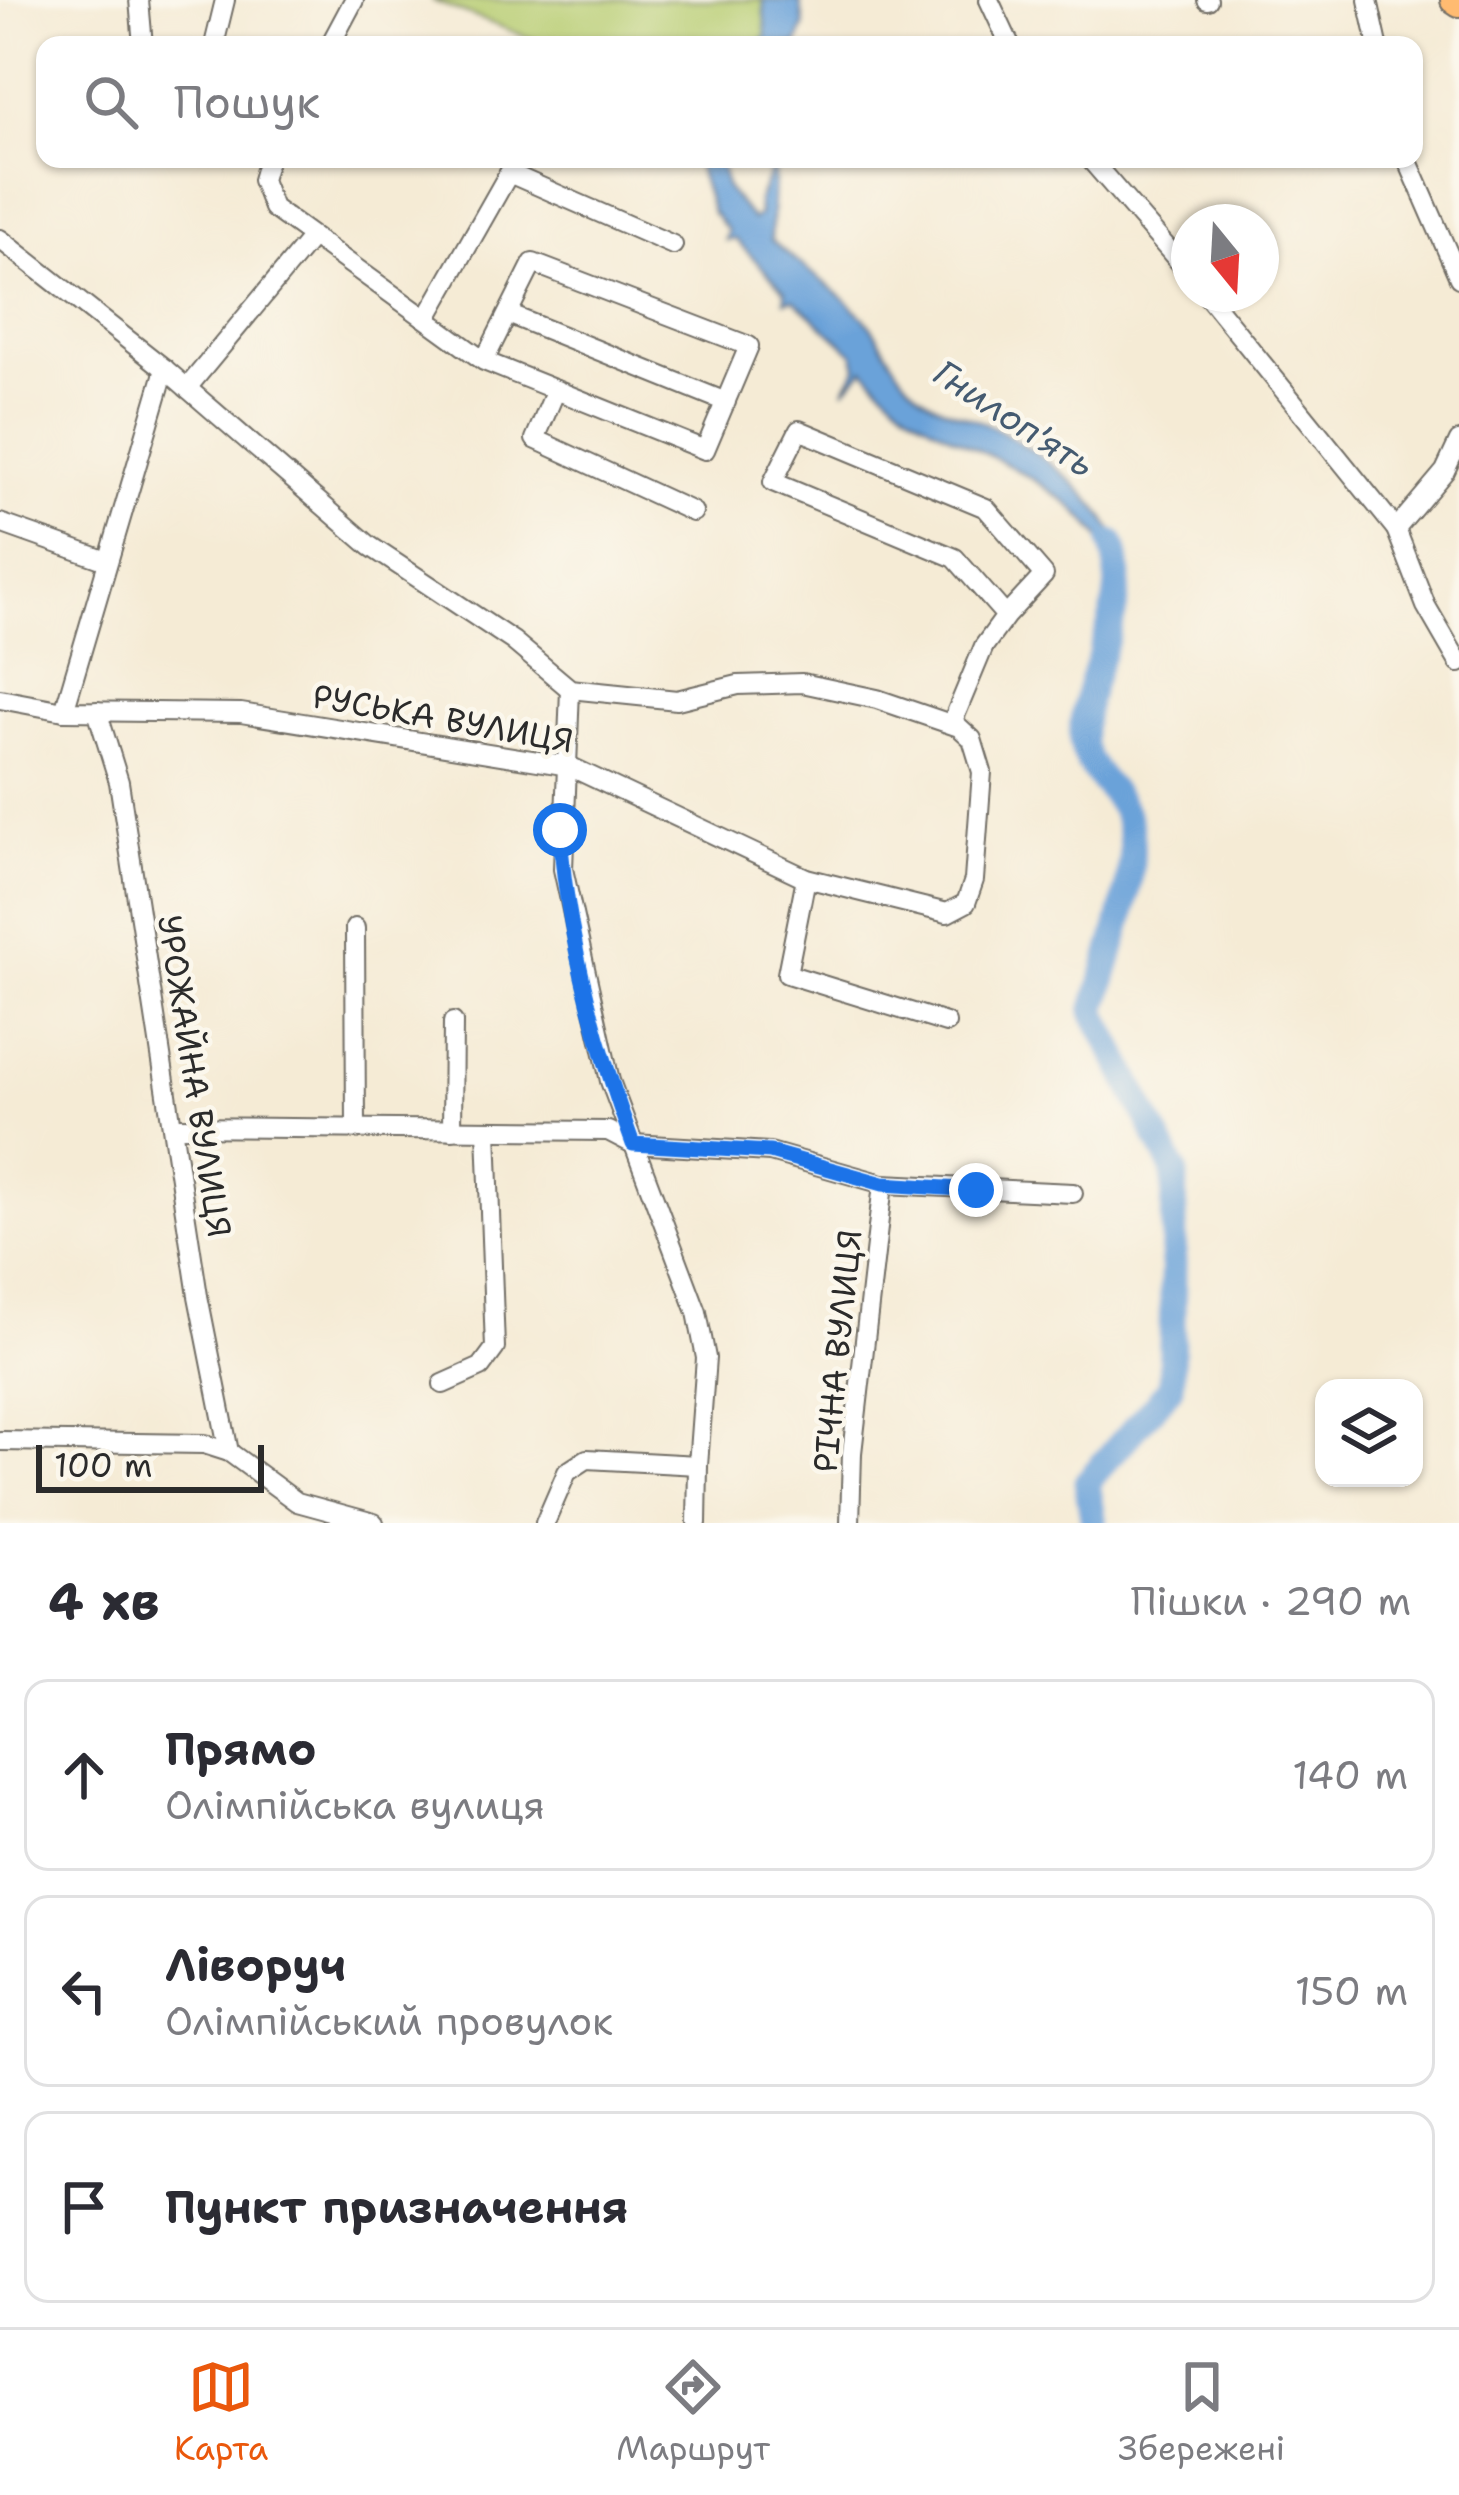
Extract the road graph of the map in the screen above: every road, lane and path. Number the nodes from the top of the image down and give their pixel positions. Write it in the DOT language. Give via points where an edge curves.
graph roads {
  1 [pos="139,0"];
  2 [pos="225,0"];
  3 [pos="354,0"];
  4 [pos="989,0"];
  5 [pos="1368,0"];
  6 [pos="142,36"];
  7 [pos="216,36"];
  8 [pos="334,36"];
  9 [pos="1006,36"];
  10 [pos="1376,36"];
  11 [pos="265,168"];
  12 [pos="1098,168"];
  13 [pos="1411,168"];
  14 [pos="312,237"];
  15 [pos="0,239"];
  16 [pos="673,244"];
  17 [pos="1171,252"];
  18 [pos="1459,278"];
  19 [pos="1221,312"];
  20 [pos="508,314"];
  21 [pos="428,316"];
  22 [pos="484,361"];
  23 [pos="165,370"];
  24 [pos="187,388"];
  25 [pos="556,390"];
  26 [pos="726,402"];
  27 [pos="1459,441"];
  28 [pos="693,512"];
  29 [pos="0,523"];
  30 [pos="1396,529"];
  31 [pos="107,561"];
  32 [pos="1006,616"];
  33 [pos="1459,663"];
  34 [pos="570,689"];
  35 [pos="0,699"];
  36 [pos="64,711"];
  37 [pos="97,711"];
  38 [pos="952,724"];
  39 [pos="569,766"];
  40 [pos="806,878"];
  41 [pos="355,928"];
  42 [pos="453,1022"];
  43 [pos="946,1023"];
  44 [pos="176,1127"];
  45 [pos="356,1128"];
  46 [pos="452,1130"];
  47 [pos="487,1130"];
  48 [pos="633,1144"];
  49 [pos="883,1184"];
  50 [pos="1073,1193"];
  51 [pos="443,1384"];
  52 [pos="0,1442"];
  53 [pos="229,1452"];
  54 [pos="698,1466"];
  55 [pos="374,1523"];
  56 [pos="545,1523"];
  57 [pos="697,1523"];
  58 [pos="850,1523"];
  1 -- 6 [label="street"];
  2 -- 7 [label="street"];
  3 -- 8 [label="street"];
  4 -- 9 [label="street"];
  5 -- 10 [label="street"];
  11 -- 14 [label="street" via="273,208"];
  12 -- 17 [label="street"];
  13 -- 18 [label="street"];
  14 -- 21 [label="street"];
  14 -- 24 [label="street"];
  15 -- 23 [label="street"];
  16 -- 21 [label="street" via="509,173"];
  19 -- 30 [label="street"];
  20 -- 22 [label="street"];
  20 -- 26 [label="street"];
  20 -- 26 [label="street" via="533,263 749,346"];
  21 -- 22 [label="street"];
  22 -- 25 [label="street"];
  23 -- 24 [label="street"];
  23 -- 31 [label="street"];
  24 -- 34 [label="street" via="370,547 513,641"];
  25 -- 26 [label="street" via="706,450"];
  25 -- 28 [label="street" via="535,439"];
  27 -- 30 [label="street" via="1445,471"];
  29 -- 31 [label="street"];
  30 -- 33 [label="street"];
  31 -- 36 [label="street"];
  32 -- 32 [label="street" via="955,558 773,482 800,430 986,508 1044,575"];
  32 -- 38 [label="street" via="984,646"];
  34 -- 38 [label="street" via="677,700 738,685 802,683"];
  34 -- 39 [label="street"];
  35 -- 36 [label="street, РУСЬКА ВУЛИЦЯ"];
  36 -- 37 [label="street, РУСЬКА ВУЛИЦЯ"];
  37 -- 39 [label="street, РУСЬКА ВУЛИЦЯ" via="241,713"];
  37 -- 44 [label="street, УРОЖАЙНА ВУЛИЦЯ" via="119,782"];
  38 -- 40 [label="street, РУСЬКА ВУЛИЦЯ" via="972,739 982,772 966,903 947,913"];
  39 -- 40 [label="street, РУСЬКА ВУЛИЦЯ"];
  39 -- 48 [label="street" via="562,868 593,1017"];
  40 -- 43 [label="street" via="788,974"];
  41 -- 45 [label="street"];
  42 -- 46 [label="street"];
  44 -- 45 [label="street"];
  44 -- 53 [label="street, УРОЖАЙНА ВУЛИЦЯ"];
  45 -- 46 [label="street"];
  46 -- 47 [label="street"];
  47 -- 48 [label="street" via="608,1131"];
  47 -- 51 [label="street" via="495,1348 481,1367"];
  48 -- 49 [label="street" via="770,1152"];
  48 -- 54 [label="street" via="698,1312 706,1358"];
  49 -- 50 [label="street"];
  49 -- 58 [label="street, РІЧНА ВУЛИЦЯ"];
  52 -- 53 [label="street" via="204,1444"];
  53 -- 55 [label="street" via="297,1502"];
  54 -- 56 [label="street" via="586,1460 567,1472"];
  54 -- 57 [label="street"];
}
